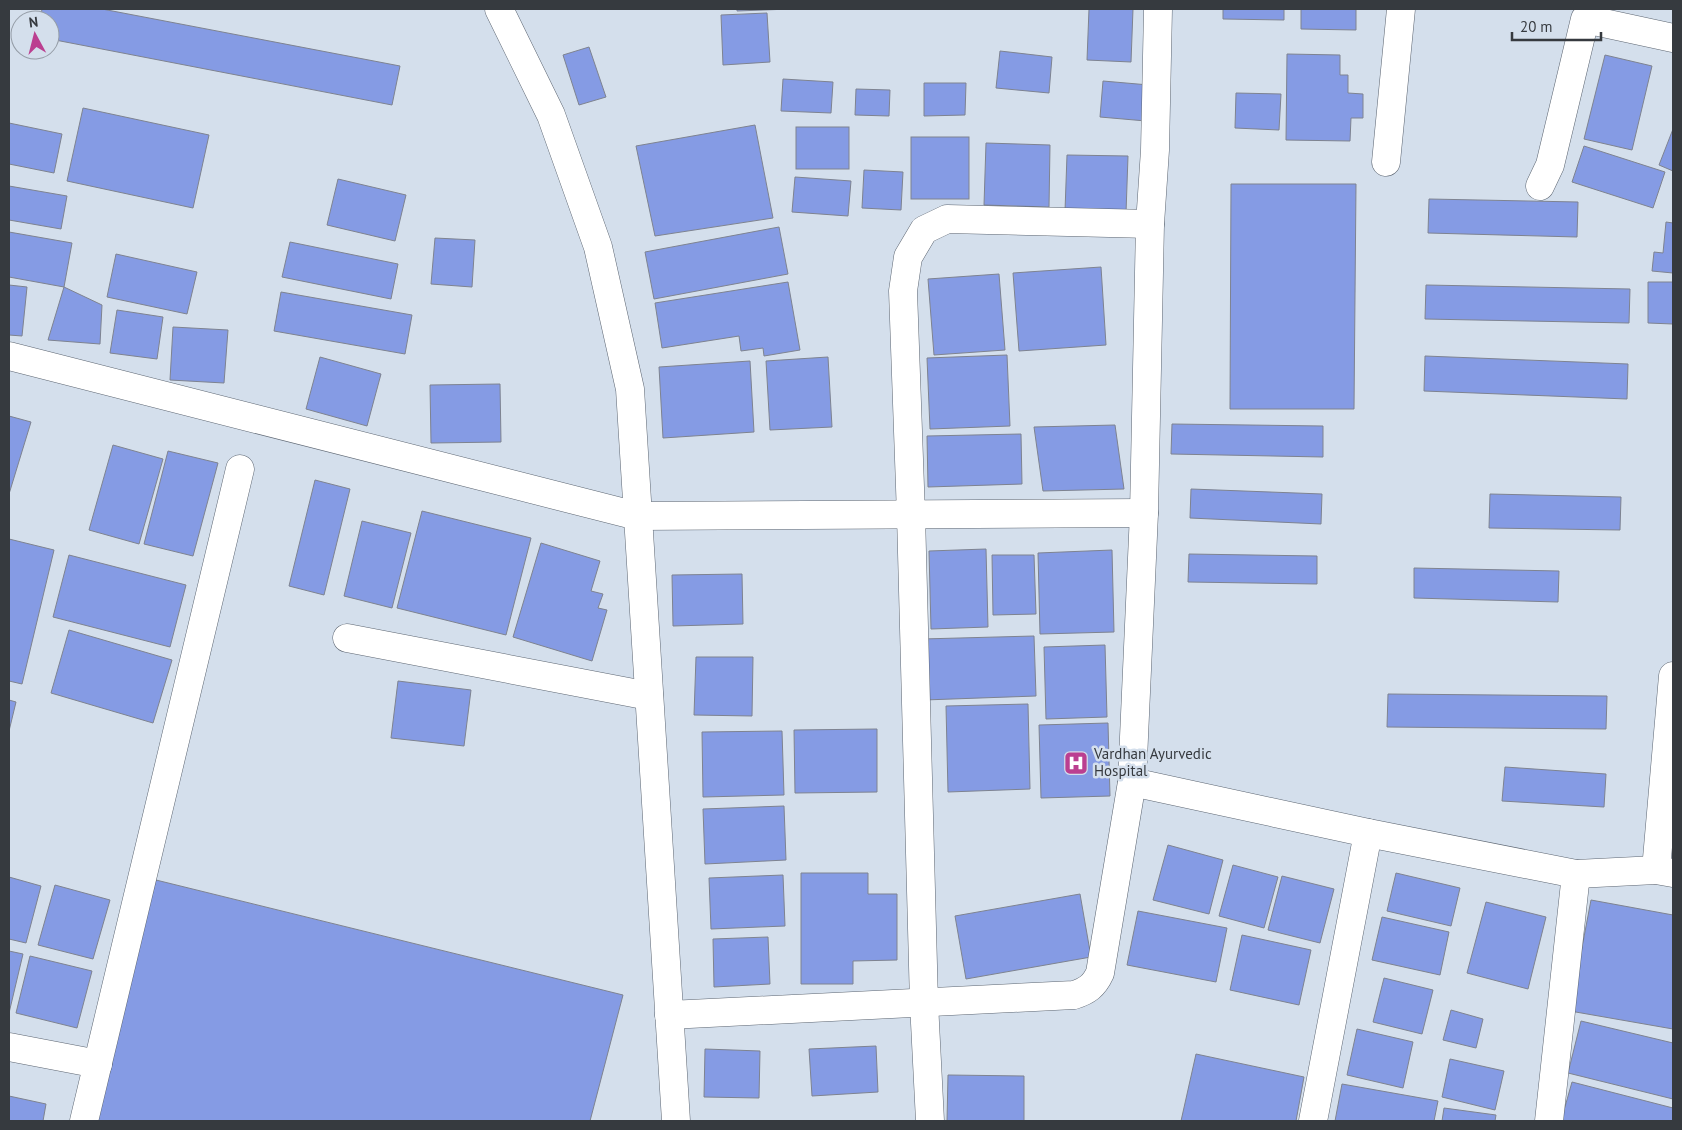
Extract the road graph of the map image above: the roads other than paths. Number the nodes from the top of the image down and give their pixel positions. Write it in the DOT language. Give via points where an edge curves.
graph roads {
  1 [pos="499,9"];
  2 [pos="1158,9"];
  3 [pos="1401,9"];
  4 [pos="1673,38"];
  5 [pos="1386,162"];
  6 [pos="1540,186"];
  7 [pos="1150,224"];
  8 [pos="9,356"];
  9 [pos="240,469"];
  10 [pos="1144,514"];
  11 [pos="911,515"];
  12 [pos="637,516"];
  13 [pos="347,638"];
  14 [pos="1673,676"];
  15 [pos="649,696"];
  16 [pos="1132,782"];
  17 [pos="1368,833"];
  18 [pos="1665,872"];
  19 [pos="1576,874"];
  20 [pos="924,1003"];
  21 [pos="669,1016"];
  22 [pos="9,1047"];
  23 [pos="98,1064"];
  24 [pos="84,1121"];
  25 [pos="676,1121"];
  26 [pos="930,1121"];
  27 [pos="1313,1121"];
  28 [pos="1549,1121"];
  1 -- 12 [label="street" via="551,115 598,247 630,388"];
  2 -- 7 [label="street"];
  3 -- 5 [label="street"];
  4 -- 6 [label="street" via="1585,19 1550,165"];
  7 -- 10 [label="street"];
  7 -- 11 [label="street" via="947,219 924,230 908,257 903,291"];
  8 -- 12 [label="street"];
  9 -- 23 [label="street"];
  10 -- 11 [label="street"];
  10 -- 16 [label="street"];
  11 -- 12 [label="street"];
  11 -- 20 [label="street"];
  12 -- 15 [label="street"];
  13 -- 15 [label="street"];
  14 -- 18 [label="street"];
  15 -- 21 [label="street"];
  16 -- 17 [label="street"];
  16 -- 20 [label="street" via="1100,973 1095,983 1074,995"];
  17 -- 19 [label="street"];
  17 -- 27 [label="street"];
  18 -- 19 [label="street"];
  19 -- 28 [label="street"];
  20 -- 21 [label="street"];
  20 -- 26 [label="street"];
  21 -- 25 [label="street"];
  22 -- 23 [label="street"];
  23 -- 24 [label="street"];
}
